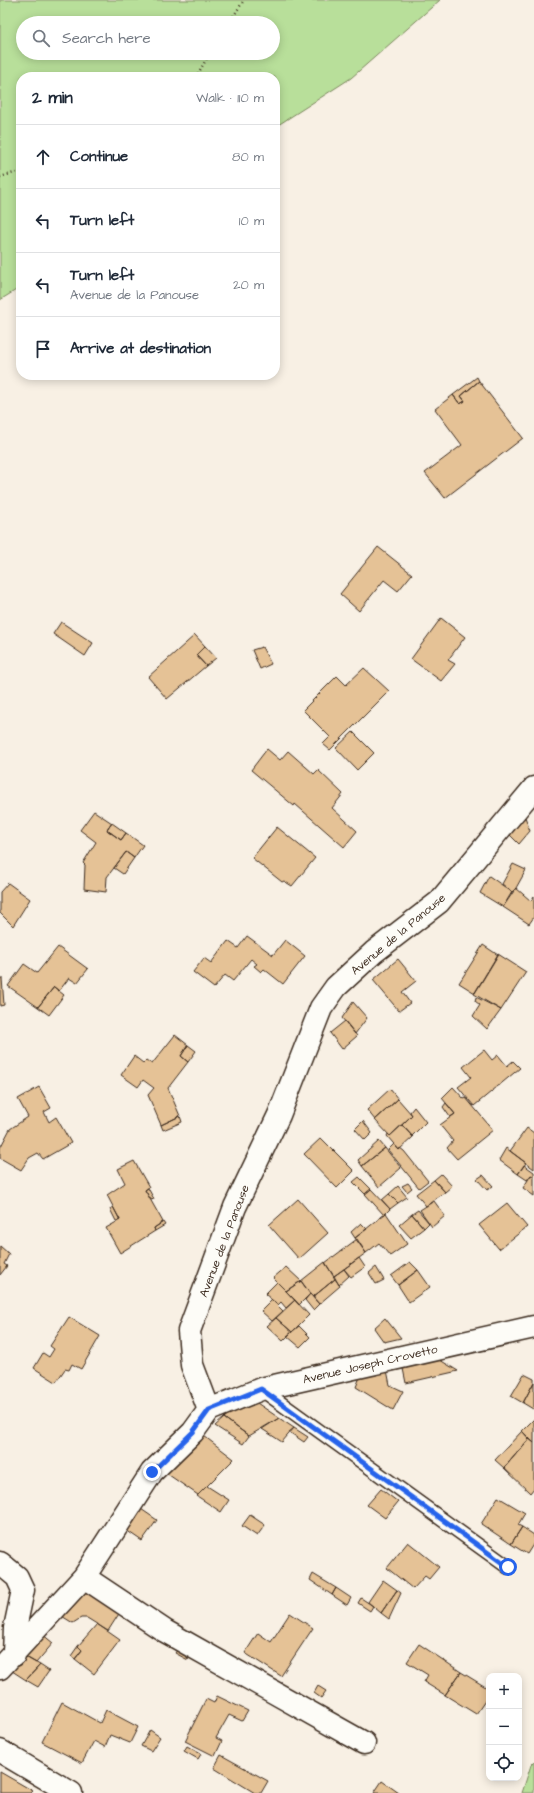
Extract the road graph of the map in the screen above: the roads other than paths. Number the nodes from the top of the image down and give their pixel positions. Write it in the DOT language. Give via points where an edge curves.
graph roads {
  1 [pos="534,788"];
  2 [pos="534,1327"];
  3 [pos="261,1389"];
  4 [pos="209,1410"];
  5 [pos="0,1563"];
  6 [pos="508,1567"];
  7 [pos="84,1577"];
  8 [pos="7,1662"];
  9 [pos="364,1743"];
  10 [pos="0,1751"];
  11 [pos="71,1793"];
  1 -- 4 [label="street, Avenue de la Panouse" via="439,902 374,952 336,988 321,1008 279,1114 234,1207 189,1331 192,1365"];
  2 -- 3 [label="street, Avenue Joseph Crovetto"];
  3 -- 4 [label="street, Avenue Joseph Crovetto"];
  3 -- 6 [label="lane"];
  4 -- 7 [label="street" via="193,1432 152,1472"];
  5 -- 8 [label="street" via="17,1577 23,1590"];
  7 -- 8 [label="street"];
  7 -- 9 [label="street" via="165,1631"];
  10 -- 11 [label="street"];
}
